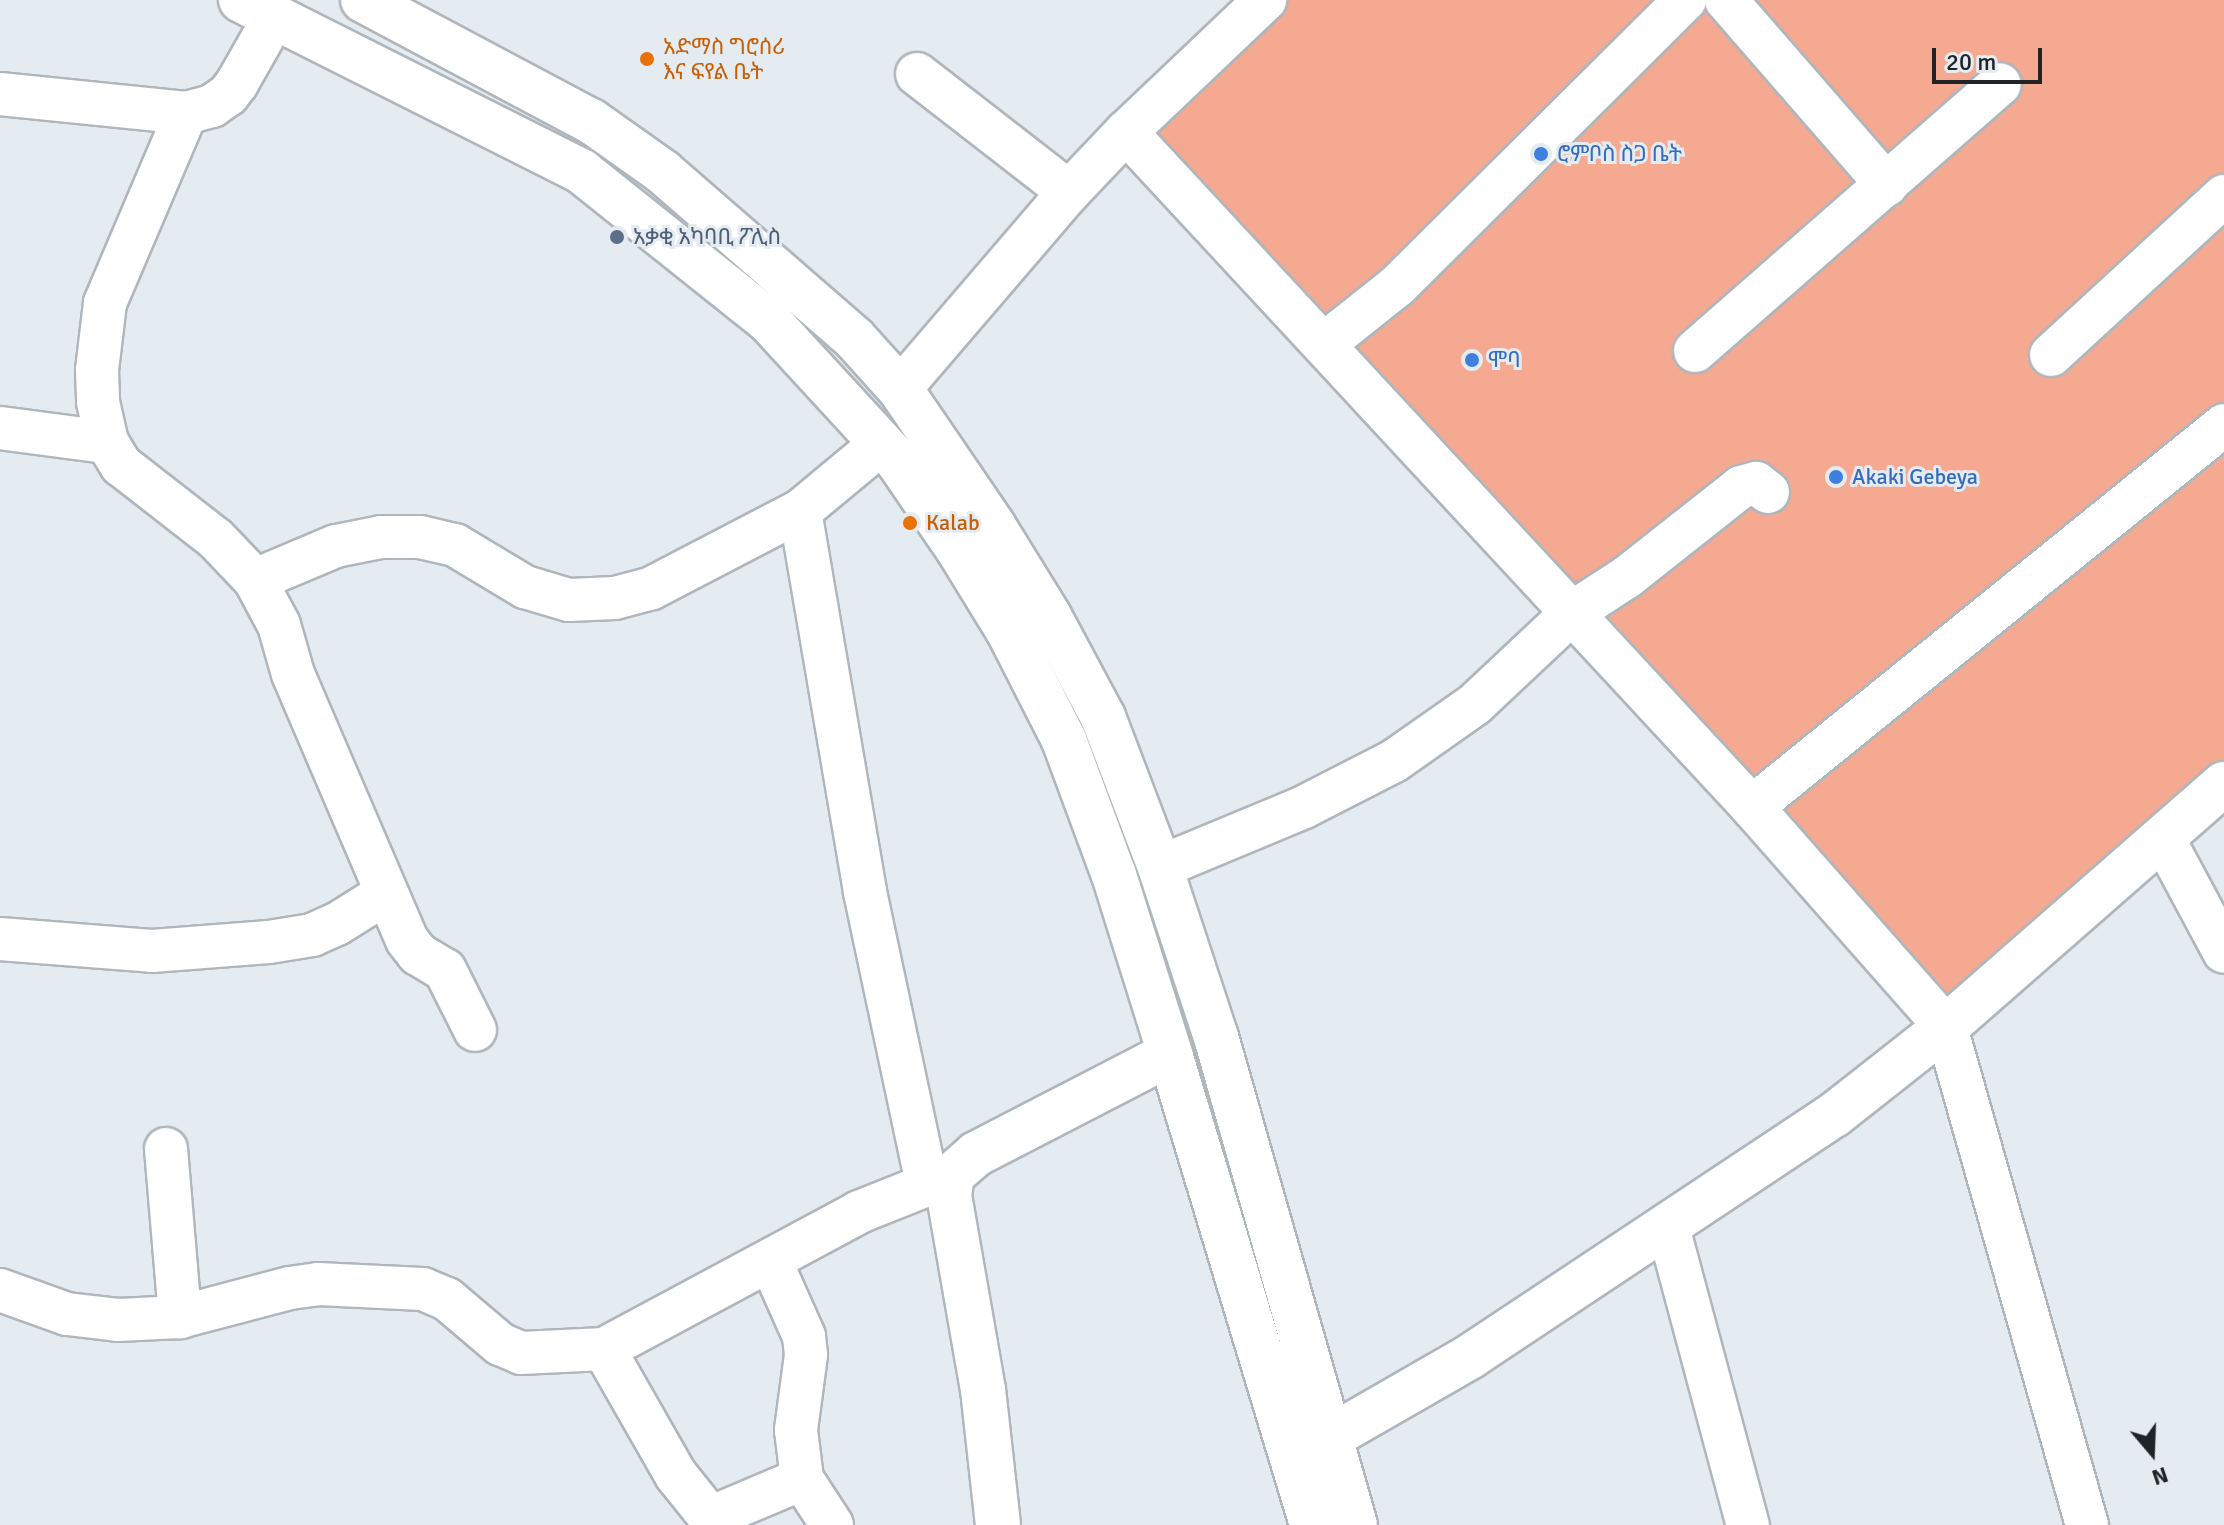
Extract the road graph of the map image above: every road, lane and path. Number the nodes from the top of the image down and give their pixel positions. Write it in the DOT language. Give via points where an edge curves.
graph roads {
  1 [pos="363,0"];
  2 [pos="1685,0"];
  3 [pos="1726,0"];
  4 [pos="1246,7"];
  5 [pos="258,9"];
  6 [pos="917,74"];
  7 [pos="2000,84"];
  8 [pos="0,94"];
  9 [pos="186,113"];
  10 [pos="1126,132"];
  11 [pos="1887,185"];
  12 [pos="1069,192"];
  13 [pos="2224,196"];
  14 [pos="1324,344"];
  15 [pos="1695,351"];
  16 [pos="2051,355"];
  17 [pos="900,389"];
  18 [pos="2224,425"];
  19 [pos="0,428"];
  20 [pos="107,442"];
  21 [pos="882,443"];
  22 [pos="1768,492"];
  23 [pos="800,511"];
  24 [pos="255,580"];
  25 [pos="1573,612"];
  26 [pos="2224,784"];
  27 [pos="1752,807"];
  28 [pos="2163,838"];
  29 [pos="1160,867"];
  30 [pos="385,894"];
  31 [pos="0,939"];
  32 [pos="2224,952"];
  33 [pos="1946,1027"];
  34 [pos="475,1030"];
  35 [pos="1170,1054"];
  36 [pos="166,1149"];
  37 [pos="940,1179"];
  38 [pos="1668,1227"];
  39 [pos="771,1262"];
  40 [pos="0,1290"];
  41 [pos="180,1317"];
  42 [pos="604,1349"];
  43 [pos="1333,1438"];
  44 [pos="1292,1459"];
  45 [pos="802,1479"];
  46 [pos="714,1521"];
  47 [pos="1303,1522"];
  48 [pos="832,1525"];
  49 [pos="998,1525"];
  50 [pos="1355,1525"];
  51 [pos="1748,1525"];
  52 [pos="2087,1525"];
  1 -- 17 [label="main road" via="591,121 663,172 854,338"];
  2 -- 14 [label="street" via="1397,286"];
  3 -- 11 [label="street"];
  4 -- 10 [label="street"];
  5 -- 9 [label="street" via="228,95"];
  5 -- 21 [label="main road" via="581,171 769,321"];
  6 -- 12 [label="street"];
  7 -- 11 [label="street"];
  8 -- 9 [label="street"];
  9 -- 20 [label="street" via="105,303 97,370"];
  10 -- 12 [label="street"];
  10 -- 14 [label="street"];
  11 -- 15 [label="street"];
  12 -- 17 [label="street"];
  13 -- 16 [label="street"];
  14 -- 25 [label="street"];
  17 -- 29 [label="main road" via="1049,616 1103,717"];
  18 -- 27 [label="street"];
  19 -- 20 [label="street"];
  20 -- 24 [label="street" via="121,465 216,539"];
  21 -- 23 [label="street"];
  21 -- 35 [label="main road" via="1009,632 1064,740 1114,875"];
  22 -- 25 [label="street" via="1756,483 1741,487 1627,577"];
  23 -- 24 [label="street" via="652,588 615,598 569,600 525,587 455,545 420,537 381,537 336,546"];
  23 -- 37 [label="street" via="865,892"];
  24 -- 30 [label="street" via="279,625 293,674"];
  25 -- 27 [label="street"];
  25 -- 29 [label="street" via="1475,704 1394,761 1304,807"];
  26 -- 28 [label="main road"];
  27 -- 33 [label="street"];
  28 -- 32 [label="street"];
  28 -- 33 [label="main road"];
  29 -- 43 [label="main road" via="1216,1037"];
  30 -- 31 [label="street" via="324,929 269,942 152,951"];
  30 -- 34 [label="street" via="418,954 445,970"];
  33 -- 38 [label="main road" via="1834,1115"];
  33 -- 52 [label="street"];
  35 -- 37 [label="main road" via="976,1154"];
  35 -- 44 [label="main road"];
  36 -- 41 [label="street"];
  37 -- 39 [label="street" via="859,1212"];
  37 -- 49 [label="main road" via="949,1196 983,1390"];
  38 -- 43 [label="main road" via="1471,1356"];
  38 -- 51 [label="street"];
  39 -- 42 [label="street"];
  39 -- 45 [label="street" via="804,1336 796,1430"];
  40 -- 41 [label="street" via="67,1314 118,1320"];
  41 -- 42 [label="street" via="318,1284 423,1289 447,1299 500,1344 521,1353"];
  42 -- 46 [label="street" via="676,1475"];
  43 -- 44 [label="main road"];
  43 -- 50 [label="main road"];
  44 -- 47 [label="main road"];
  45 -- 46 [label="street"];
  45 -- 48 [label="street"];
}
